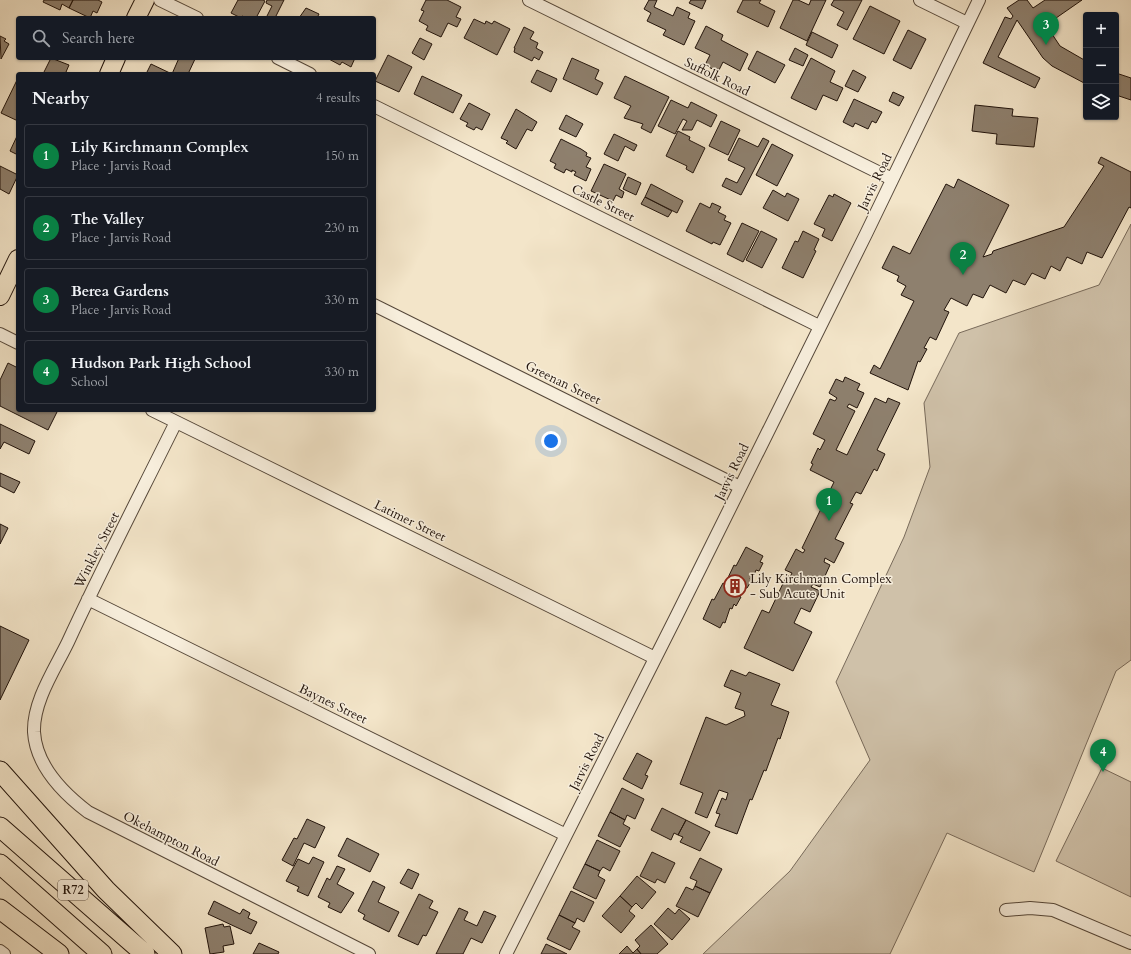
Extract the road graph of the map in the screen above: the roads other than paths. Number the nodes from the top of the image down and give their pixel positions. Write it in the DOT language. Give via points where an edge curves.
graph roads {
  1 [pos="144,0"];
  2 [pos="160,0"];
  3 [pos="529,0"];
  4 [pos="920,0"];
  5 [pos="978,0"];
  6 [pos="137,16"];
  7 [pos="193,16"];
  8 [pos="967,23"];
  9 [pos="115,60"];
  10 [pos="282,60"];
  11 [pos="110,72"];
  12 [pos="306,72"];
  13 [pos="376,107"];
  14 [pos="892,179"];
  15 [pos="16,263"];
  16 [pos="0,296"];
  17 [pos="376,306"];
  18 [pos="819,326"];
  19 [pos="0,334"];
  20 [pos="16,342"];
  21 [pos="156,412"];
  22 [pos="176,422"];
  23 [pos="740,487"];
  24 [pos="88,598"];
  25 [pos="655,658"];
  26 [pos="44,691"];
  27 [pos="0,771"];
  28 [pos="0,826"];
  29 [pos="566,835"];
  30 [pos="0,864"];
  31 [pos="0,909"];
  32 [pos="1006,910"];
  33 [pos="1131,943"];
  34 [pos="0,951"];
  35 [pos="4,954"];
  36 [pos="59,954"];
  37 [pos="102,954"];
  38 [pos="145,954"];
  39 [pos="172,954"];
  40 [pos="369,954"];
  41 [pos="506,954"];
  1 -- 6 [label="main road"];
  2 -- 7 [label="street"];
  3 -- 14 [label="street, Suffolk Road"];
  4 -- 8 [label="street"];
  5 -- 8 [label="street, Jarvis Road"];
  8 -- 14 [label="street, Jarvis Road"];
  9 -- 11 [label="main road"];
  10 -- 12 [label="street"];
  13 -- 18 [label="street, Castle Street"];
  14 -- 18 [label="street, Jarvis Road"];
  15 -- 16 [label="main road"];
  17 -- 23 [label="street, Greenan Street"];
  18 -- 23 [label="street, Jarvis Road"];
  19 -- 20 [label="street"];
  21 -- 22 [label="street, Latimer Street"];
  22 -- 24 [label="street, Winkley Street"];
  22 -- 25 [label="street, Latimer Street"];
  23 -- 25 [label="street, Jarvis Road"];
  24 -- 26 [label="street, Winkley Street"];
  24 -- 29 [label="street, Baynes Street"];
  25 -- 29 [label="street, Jarvis Road"];
  26 -- 40 [label="street, Okehampton Road" via="35,720 37,747 52,776 74,802 104,821"];
  27 -- 39 [label="highway" via="106,890"];
  28 -- 38 [label="highway, R72"];
  29 -- 41 [label="street, Jarvis Road"];
  30 -- 37 [label="highway, R72"];
  31 -- 36 [label="highway"];
  32 -- 33 [label="street" via="1053,910"];
  34 -- 35 [label="street"];
}
